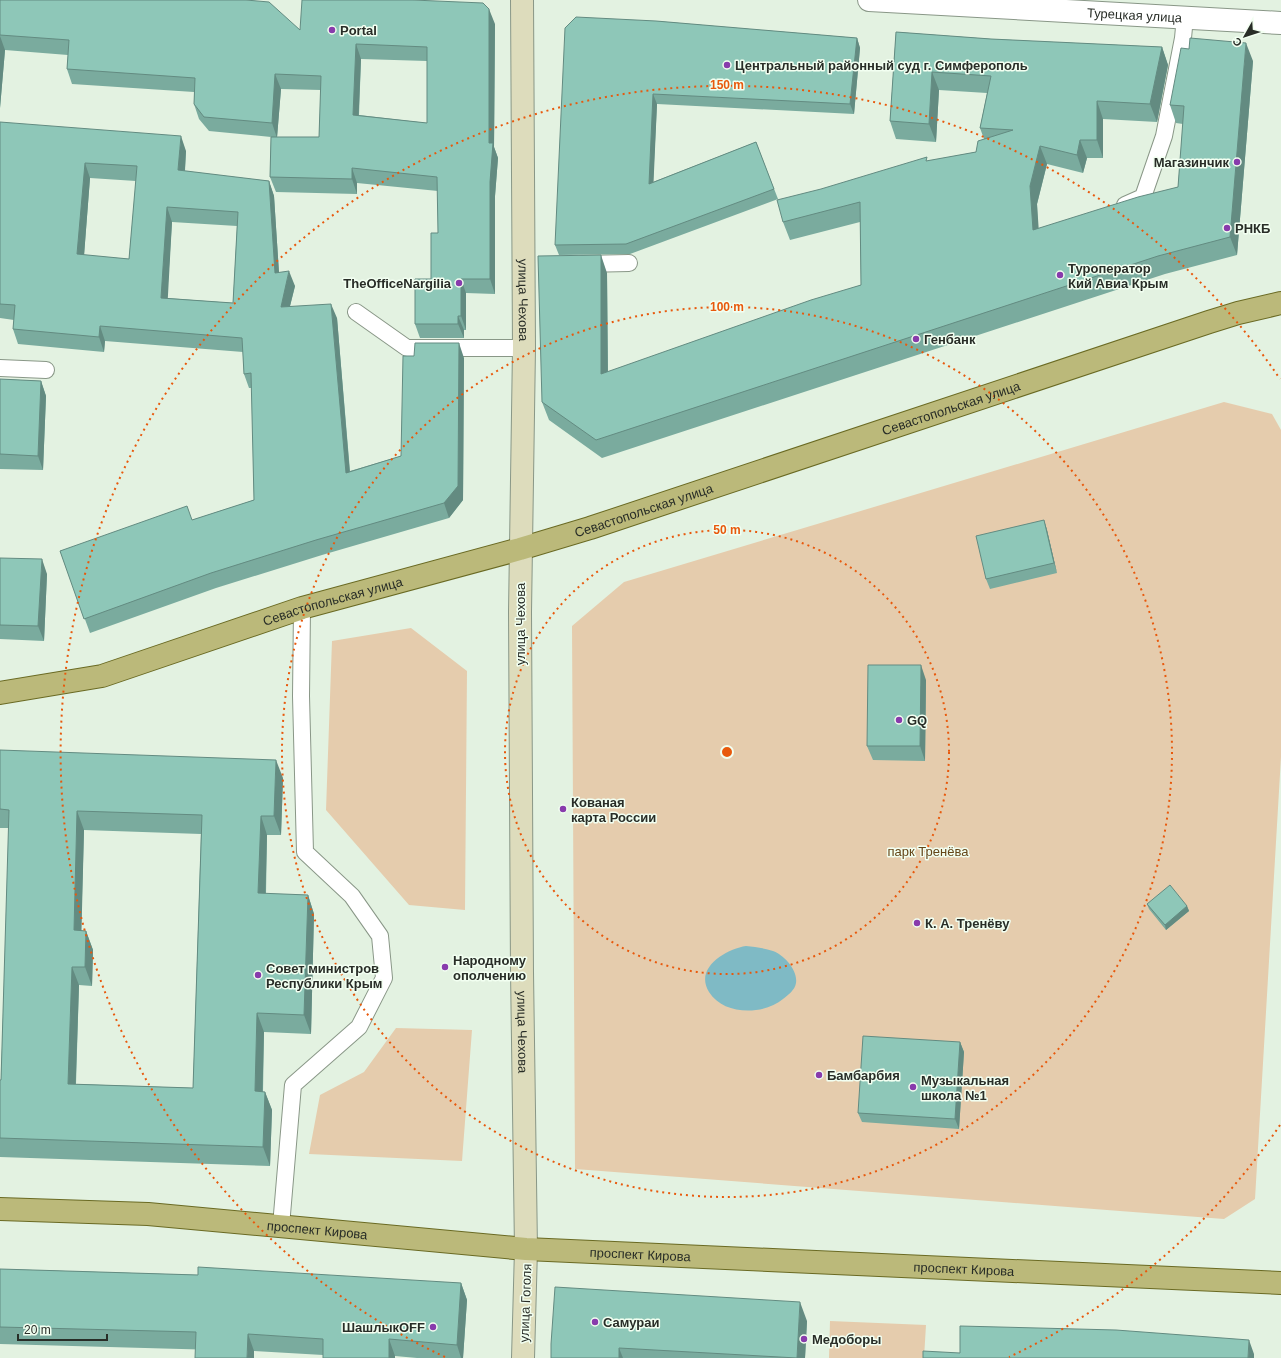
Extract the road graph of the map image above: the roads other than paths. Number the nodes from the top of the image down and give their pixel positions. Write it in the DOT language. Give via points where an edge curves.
graph roads {
  1 [pos="522,0"];
  2 [pos="869,0"];
  3 [pos="895,1"];
  4 [pos="1063,5"];
  5 [pos="1185,17"];
  6 [pos="1281,22"];
  7 [pos="1109,211"];
  8 [pos="629,263"];
  9 [pos="566,265"];
  10 [pos="1281,303"];
  11 [pos="356,312"];
  12 [pos="524,348"];
  13 [pos="0,368"];
  14 [pos="46,370"];
  15 [pos="520,549"];
  16 [pos="302,608"];
  17 [pos="0,693"];
  18 [pos="0,1209"];
  19 [pos="281,1226"];
  20 [pos="526,1249"];
  21 [pos="1281,1283"];
  22 [pos="523,1358"];
  1 -- 12 [label="main road, улица Чехова" via="530,265"];
  2 -- 3 [label="street, Турецкая улица"];
  3 -- 4 [label="street, Турецкая улица"];
  4 -- 5 [label="street, Турецкая улица"];
  5 -- 6 [label="street, Турецкая улица"];
  5 -- 7 [label="lane" via="1164,136 1143,197"];
  8 -- 9 [label="lane"];
  10 -- 15 [label="main road, Севастопольская улица" via="1231,315"];
  11 -- 12 [label="lane" via="407,348"];
  12 -- 15 [label="main road, улица Чехова"];
  13 -- 14 [label="lane"];
  15 -- 16 [label="main road, Севастопольская улица"];
  15 -- 20 [label="main road, улица Чехова"];
  16 -- 17 [label="main road, Севастопольская улица" via="102,676"];
  16 -- 19 [label="lane" via="301,696 305,852 352,896 380,936 384,978 359,1027 293,1085"];
  18 -- 19 [label="main road, проспект Кирова" via="148,1214"];
  19 -- 20 [label="main road, проспект Кирова"];
  20 -- 21 [label="main road, проспект Кирова"];
  20 -- 22 [label="main road, улица Гоголя"];
}
